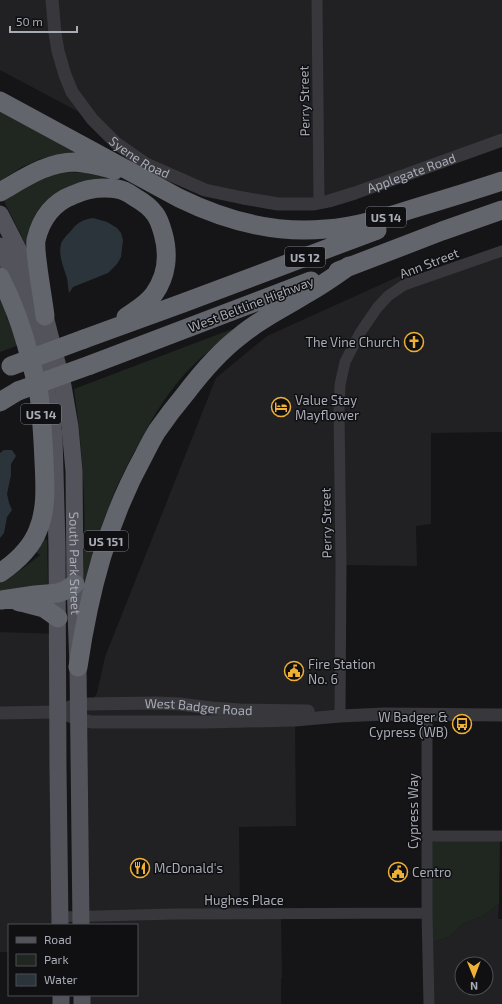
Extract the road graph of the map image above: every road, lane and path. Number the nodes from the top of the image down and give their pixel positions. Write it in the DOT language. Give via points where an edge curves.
graph roads {
  1 [pos="52,0"];
  2 [pos="317,0"];
  3 [pos="0,101"];
  4 [pos="502,140"];
  5 [pos="145,179"];
  6 [pos="502,182"];
  7 [pos="502,185"];
  8 [pos="0,192"];
  9 [pos="319,203"];
  10 [pos="502,210"];
  11 [pos="0,214"];
  12 [pos="0,246"];
  13 [pos="502,251"];
  14 [pos="349,266"];
  15 [pos="0,277"];
  16 [pos="45,316"];
  17 [pos="109,330"];
  18 [pos="360,333"];
  19 [pos="5,368"];
  20 [pos="18,391"];
  21 [pos="0,398"];
  22 [pos="0,402"];
  23 [pos="0,572"];
  24 [pos="84,585"];
  25 [pos="58,593"];
  26 [pos="0,600"];
  27 [pos="58,618"];
  28 [pos="78,667"];
  29 [pos="58,712"];
  30 [pos="79,712"];
  31 [pos="0,713"];
  32 [pos="427,715"];
  33 [pos="502,715"];
  34 [pos="340,716"];
  35 [pos="427,836"];
  36 [pos="502,836"];
  37 [pos="427,913"];
  38 [pos="60,921"];
  39 [pos="81,921"];
  40 [pos="429,1004"];
  1 -- 9 [label="street, Syene Road" via="59,55 72,92 92,119 116,143 146,164 205,190 278,204"];
  2 -- 9 [label="street, Perry Street"];
  3 -- 5 [label="highway"];
  4 -- 9 [label="street, Applegate Road" via="355,193"];
  5 -- 6 [label="highway, US 14" via="212,213 266,226 310,230 362,224"];
  5 -- 8 [label="highway" via="75,162 56,164 38,171"];
  7 -- 17 [label="highway, West Beltline Highway / US 12"];
  10 -- 14 [label="highway, West Beltline Highway / US 12"];
  11 -- 16 [label="main road, South Park Street / US 14" via="23,259"];
  12 -- 25 [label="main road, South Park Street" via="16,280 35,337 49,401 54,436"];
  13 -- 18 [label="street, Ann Street" via="404,285 388,296 377,308"];
  14 -- 20 [label="highway, West Beltline Highway / US 12, bridge"];
  14 -- 24 [label="highway, US 151" via="240,335 209,365 157,432 137,467 110,528 99,564"];
  15 -- 23 [label="highway, US 14" via="26,340 39,393 45,484 44,512 32,543 16,562"];
  16 -- 17 [label="highway" via="36,241 42,224 50,210 66,198 93,188 116,188 127,192 155,214 161,224 167,254 162,280 151,298"];
  16 -- 24 [label="main road, South Park Street / US 14" via="63,386 70,427"];
  17 -- 19 [label="highway, West Beltline Highway / US 12, bridge"];
  18 -- 34 [label="street, Perry Street" via="345,362 340,385"];
  20 -- 21 [label="highway, West Beltline Highway / US 12"];
  20 -- 22 [label="highway, US 14"];
  24 -- 25 [label="highway"];
  24 -- 28 [label="highway, US 151" via="83,634"];
  25 -- 26 [label="highway"];
  25 -- 27 [label="main road, South Park Street"];
  26 -- 27 [label="highway" via="44,608"];
  27 -- 29 [label="main road, South Park Street"];
  28 -- 30 [label="main road, US 151"];
  29 -- 30 [label="street, West Badger Road"];
  29 -- 31 [label="street, West Badger Road"];
  29 -- 38 [label="main road, South Park Street"];
  30 -- 34 [label="street, West Badger Road" via="92,722 301,720"];
  30 -- 34 [label="street, West Badger Road" via="86,704 179,704 240,710 314,711"];
  30 -- 39 [label="main road, US 151"];
  32 -- 33 [label="street, West Badger Road"];
  32 -- 34 [label="street, West Badger Road"];
  32 -- 35 [label="street, Cypress Way"];
  35 -- 36 [label="street"];
  35 -- 37 [label="street, Cypress Way"];
  37 -- 39 [label="street, Hughes Place" via="174,914"];
  37 -- 40 [label="street, Cypress Way"];
  38 -- 39 [label="street, Hughes Place"];
}
